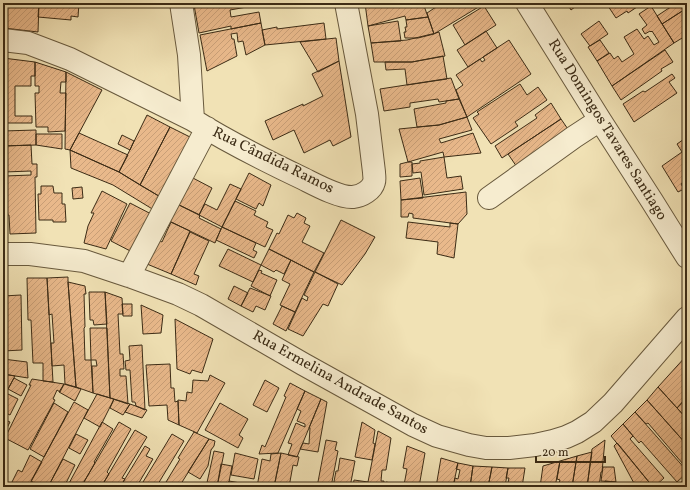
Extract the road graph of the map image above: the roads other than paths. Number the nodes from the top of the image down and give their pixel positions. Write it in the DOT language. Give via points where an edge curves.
graph roads {
  1 [pos="182,3"];
  2 [pos="346,3"];
  3 [pos="527,3"];
  4 [pos="3,40"];
  5 [pos="600,120"];
  6 [pos="200,124"];
  7 [pos="490,198"];
  8 [pos="3,254"];
  9 [pos="687,257"];
  10 [pos="129,276"];
  11 [pos="687,318"];
  1 -- 6 [label="street"];
  2 -- 6 [label="street, Rua Cândida Ramos" via="372,150 374,182 366,192 353,197 318,186"];
  3 -- 5 [label="street, Rua Domingos Tavares Santiago"];
  4 -- 6 [label="street, Rua Cândida Ramos" via="28,43 70,59"];
  5 -- 7 [label="street"];
  5 -- 9 [label="street, Rua Domingos Tavares Santiago"];
  6 -- 10 [label="street"];
  8 -- 10 [label="street, Rua Ermelina Andrade Santos" via="30,254 84,261"];
  10 -- 11 [label="street, Rua Ermelina Andrade Santos" via="201,305 413,425 437,436 469,446 486,448 509,448 553,441 593,422 613,404"];
}
